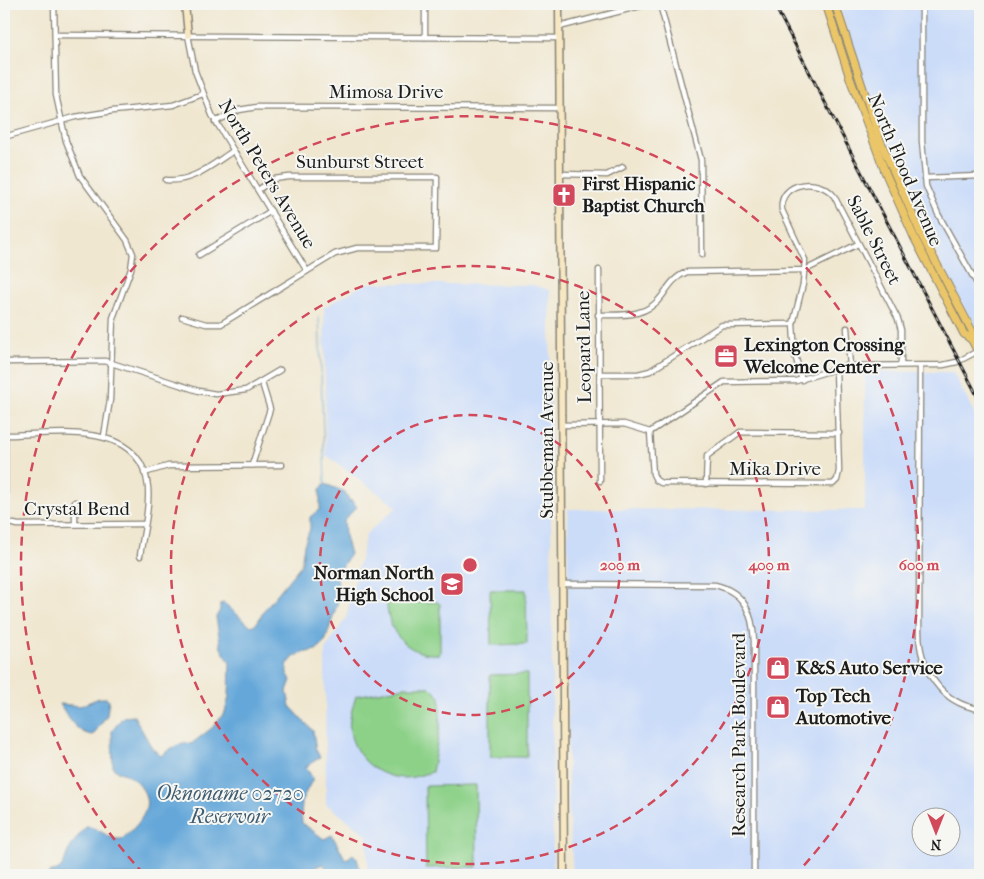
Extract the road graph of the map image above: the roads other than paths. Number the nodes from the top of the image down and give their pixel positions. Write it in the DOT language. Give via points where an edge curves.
graph roads {
  1 [pos="54,4"];
  2 [pos="185,4"];
  3 [pos="425,4"];
  4 [pos="559,4"];
  5 [pos="648,4"];
  6 [pos="660,4"];
  7 [pos="826,4"];
  8 [pos="835,4"];
  9 [pos="922,4"];
  10 [pos="559,26"];
  11 [pos="55,35"];
  12 [pos="188,35"];
  13 [pos="425,37"];
  14 [pos="559,38"];
  15 [pos="203,94"];
  16 [pos="560,108"];
  17 [pos="61,121"];
  18 [pos="215,122"];
  19 [pos="4,137"];
  20 [pos="233,151"];
  21 [pos="623,167"];
  22 [pos="561,174"];
  23 [pos="980,176"];
  24 [pos="925,178"];
  25 [pos="166,180"];
  26 [pos="258,190"];
  27 [pos="271,211"];
  28 [pos="858,244"];
  29 [pos="199,255"];
  30 [pos="702,255"];
  31 [pos="599,270"];
  32 [pos="806,270"];
  33 [pos="308,271"];
  34 [pos="980,290"];
  35 [pos="598,315"];
  36 [pos="182,317"];
  37 [pos="792,324"];
  38 [pos="847,328"];
  39 [pos="972,340"];
  40 [pos="979,353"];
  41 [pos="7,362"];
  42 [pos="111,362"];
  43 [pos="901,365"];
  44 [pos="850,366"];
  45 [pos="920,366"];
  46 [pos="836,368"];
  47 [pos="280,370"];
  48 [pos="600,374"];
  49 [pos="802,380"];
  50 [pos="262,383"];
  51 [pos="600,424"];
  52 [pos="562,425"];
  53 [pos="650,432"];
  54 [pos="838,432"];
  55 [pos="5,435"];
  56 [pos="104,436"];
  57 [pos="252,465"];
  58 [pos="282,465"];
  59 [pos="144,473"];
  60 [pos="600,481"];
  61 [pos="706,484"];
  62 [pos="75,502"];
  63 [pos="75,524"];
  64 [pos="144,524"];
  65 [pos="140,556"];
  66 [pos="563,584"];
  67 [pos="980,709"];
  68 [pos="564,875"];
  69 [pos="754,875"];
  1 -- 11 [label="street"];
  2 -- 12 [label="street, North Peters Avenue"];
  3 -- 13 [label="street"];
  4 -- 10 [label="street, Stubbeman Avenue"];
  5 -- 10 [label="street"];
  6 -- 30 [label="street" via="701,160"];
  7 -- 39 [label="main road, North Flood Avenue" via="862,112 896,197 964,334"];
  8 -- 39 [label="main road, North Flood Avenue" via="880,140 921,234 972,331"];
  9 -- 24 [label="street"];
  10 -- 14 [label="street, Stubbeman Avenue"];
  11 -- 12 [label="street"];
  11 -- 17 [label="street" via="56,96"];
  12 -- 13 [label="street"];
  12 -- 15 [label="street, North Peters Avenue"];
  13 -- 14 [label="street"];
  14 -- 16 [label="street, Stubbeman Avenue"];
  15 -- 17 [label="street" via="163,108 113,111"];
  15 -- 18 [label="street, North Peters Avenue"];
  16 -- 18 [label="street, Mimosa Drive" via="256,106"];
  16 -- 22 [label="street, Stubbeman Avenue"];
  17 -- 19 [label="street"];
  17 -- 42 [label="street" via="68,149 80,176 132,249 132,263 113,318"];
  18 -- 20 [label="street, North Peters Avenue"];
  20 -- 25 [label="street" via="187,179"];
  20 -- 26 [label="street, North Peters Avenue"];
  21 -- 22 [label="street" via="608,175"];
  22 -- 52 [label="street, Stubbeman Avenue"];
  23 -- 24 [label="street"];
  24 -- 34 [label="street" via="938,214"];
  26 -- 27 [label="street, North Peters Avenue"];
  26 -- 33 [label="street, Sunburst Street" via="274,180 289,177 437,176 436,248 353,248 335,254"];
  27 -- 29 [label="street"];
  27 -- 33 [label="street, North Peters Avenue"];
  28 -- 32 [label="street"];
  28 -- 32 [label="street, Sable Street" via="829,190 817,185 795,187 784,195 782,206 802,250"];
  28 -- 43 [label="street, Sable Street" via="898,319"];
  31 -- 35 [label="street, Leopard Lane"];
  32 -- 35 [label="street" via="687,272 674,280 656,304 646,311"];
  32 -- 37 [label="street, Sable Street"];
  33 -- 36 [label="street" via="221,324 206,324"];
  35 -- 48 [label="street, Leopard Lane"];
  37 -- 48 [label="street" via="722,324 650,371"];
  37 -- 49 [label="street, Sable Street"];
  38 -- 44 [label="street"];
  39 -- 40 [label="main road, North Flood Avenue"];
  40 -- 45 [label="street" via="948,364"];
  41 -- 42 [label="street"];
  42 -- 50 [label="street" via="208,393 230,393"];
  42 -- 56 [label="street" via="110,400"];
  43 -- 44 [label="street"];
  43 -- 45 [label="street"];
  44 -- 46 [label="street"];
  45 -- 67 [label="street" via="920,650 926,669 938,687 959,703"];
  46 -- 49 [label="street"];
  46 -- 54 [label="street"];
  47 -- 50 [label="street"];
  48 -- 51 [label="street, Leopard Lane"];
  49 -- 53 [label="street" via="724,382"];
  50 -- 57 [label="street" via="270,409"];
  51 -- 52 [label="street"];
  51 -- 53 [label="street" via="630,425"];
  51 -- 60 [label="street, Leopard Lane"];
  52 -- 66 [label="street, Stubbeman Avenue"];
  53 -- 61 [label="street, Mika Drive" via="653,474 658,482"];
  54 -- 61 [label="street" via="740,432 707,456"];
  54 -- 61 [label="street, Mika Drive" via="836,482 828,485"];
  55 -- 56 [label="street"];
  55 -- 63 [label="street, Crystal Bend" via="5,515 9,523"];
  56 -- 59 [label="street" via="131,451"];
  57 -- 58 [label="street"];
  57 -- 59 [label="street" via="168,466"];
  59 -- 64 [label="street" via="148,496"];
  62 -- 63 [label="street"];
  63 -- 64 [label="street, Crystal Bend"];
  64 -- 65 [label="street"];
  66 -- 68 [label="street, Stubbeman Avenue"];
  66 -- 69 [label="street, Research Park Boulevard" via="708,584 732,591 745,602 752,618 754,642"];
}
